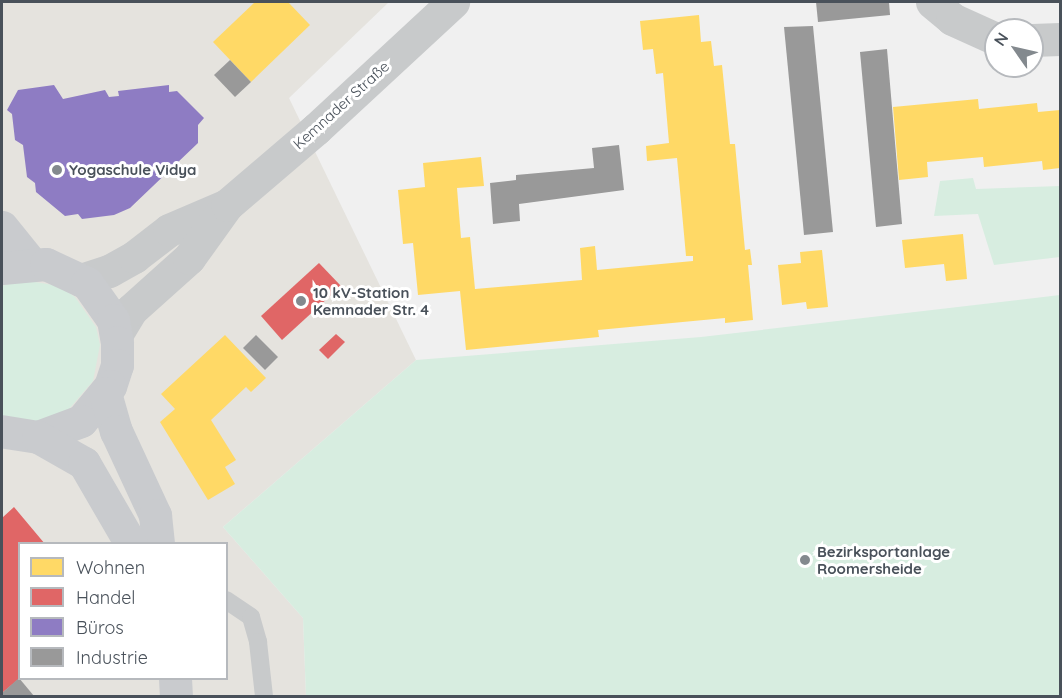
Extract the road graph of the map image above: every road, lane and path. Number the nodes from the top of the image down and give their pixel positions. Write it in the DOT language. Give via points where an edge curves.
graph roads {
  1 [pos="453,2"];
  2 [pos="932,2"];
  3 [pos="984,34"];
  4 [pos="1060,39"];
  5 [pos="1044,40"];
  6 [pos="227,205"];
  7 [pos="2,227"];
  8 [pos="16,266"];
  9 [pos="81,280"];
  10 [pos="116,335"];
  11 [pos="105,393"];
  12 [pos="14,437"];
  13 [pos="130,542"];
  14 [pos="158,542"];
  15 [pos="228,601"];
  16 [pos="175,680"];
  17 [pos="176,696"];
  18 [pos="264,696"];
  1 -- 6 [label="street, Kemnader Straße"];
  2 -- 3 [label="street" via="952,19"];
  4 -- 5 [label="street"];
  6 -- 9 [label="street, Kemnader Straße" via="169,230 109,271"];
  6 -- 10 [label="street, Kemnader Straße" via="189,258 131,310"];
  7 -- 8 [label="main road"];
  8 -- 9 [label="main road" via="67,271"];
  9 -- 10 [label="main road" via="102,300"];
  10 -- 11 [label="main road" via="117,365"];
  11 -- 12 [label="main road" via="81,421"];
  11 -- 14 [label="main road" via="116,431 155,515"];
  12 -- 13 [label="main road" via="84,463"];
  15 -- 18 [label="lane" via="251,617"];
  16 -- 17 [label="main road"];
}
